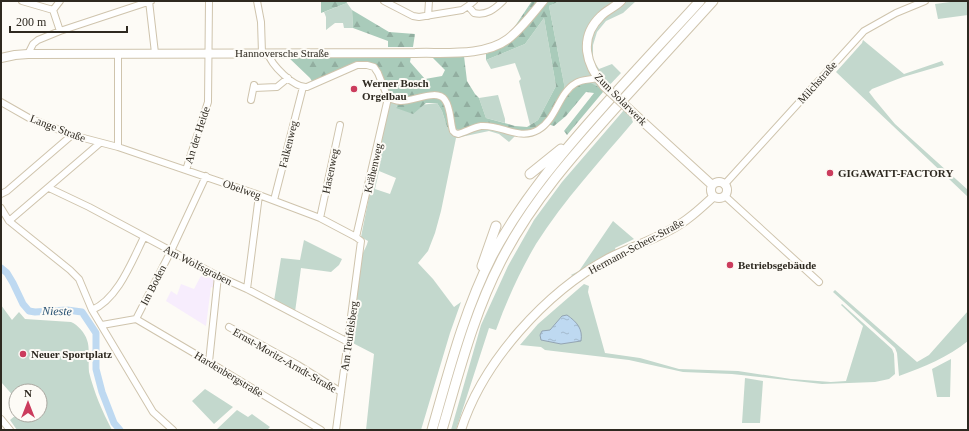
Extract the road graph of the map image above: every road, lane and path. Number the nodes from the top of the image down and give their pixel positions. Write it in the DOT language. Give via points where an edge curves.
graph roads {
  1 [pos="22,1"];
  2 [pos="60,1"];
  3 [pos="150,1"];
  4 [pos="209,1"];
  5 [pos="257,1"];
  6 [pos="429,1"];
  7 [pos="474,1"];
  8 [pos="502,1"];
  9 [pos="544,1"];
  10 [pos="621,1"];
  11 [pos="700,1"];
  12 [pos="713,1"];
  13 [pos="925,1"];
  14 [pos="388,2"];
  15 [pos="468,6"];
  16 [pos="53,10"];
  17 [pos="428,16"];
  18 [pos="60,31"];
  19 [pos="155,53"];
  20 [pos="208,53"];
  21 [pos="265,53"];
  22 [pos="28,54"];
  23 [pos="118,54"];
  24 [pos="1,58"];
  25 [pos="288,78"];
  26 [pos="597,78"];
  27 [pos="303,87"];
  28 [pos="388,98"];
  29 [pos="251,100"];
  30 [pos="1,102"];
  31 [pos="340,124"];
  32 [pos="72,135"];
  33 [pos="576,137"];
  34 [pos="100,143"];
  35 [pos="118,147"];
  36 [pos="186,170"];
  37 [pos="530,174"];
  38 [pos="206,176"];
  39 [pos="712,185"];
  40 [pos="724,185"];
  41 [pos="49,188"];
  42 [pos="1,194"];
  43 [pos="259,195"];
  44 [pos="713,196"];
  45 [pos="725,196"];
  46 [pos="274,200"];
  47 [pos="1,210"];
  48 [pos="320,218"];
  49 [pos="9,221"];
  50 [pos="496,226"];
  51 [pos="144,237"];
  52 [pos="359,239"];
  53 [pos="171,251"];
  54 [pos="218,276"];
  55 [pos="819,282"];
  56 [pos="247,289"];
  57 [pos="476,292"];
  58 [pos="92,310"];
  59 [pos="136,319"];
  60 [pos="102,325"];
  61 [pos="229,328"];
  62 [pos="348,342"];
  63 [pos="209,362"];
  64 [pos="341,392"];
  65 [pos="1,419"];
  66 [pos="10,430"];
  67 [pos="173,430"];
  68 [pos="321,430"];
  69 [pos="336,430"];
  70 [pos="432,430"];
  71 [pos="442,430"];
  72 [pos="461,430"];
  1 -- 16 [label="street"];
  2 -- 16 [label="street"];
  3 -- 18 [label="street"];
  3 -- 19 [label="street"];
  4 -- 20 [label="street, An der Heide"];
  5 -- 21 [label="street"];
  6 -- 17 [label="street"];
  7 -- 15 [label="street"];
  8 -- 15 [label="street" via="493,10 484,14 474,13"];
  9 -- 21 [label="main road, Hannoversche Straße" via="508,38 485,50 415,53"];
  10 -- 26 [label="main road, Zum Solarwerk" via="601,16 589,34 588,57"];
  11 -- 33 [label="highway"];
  12 -- 71 [label="highway" via="584,144 547,189 519,230 482,302"];
  13 -- 40 [label="street, Milchstraße" via="864,31"];
  14 -- 17 [label="street" via="413,16"];
  15 -- 17 [label="street" via="462,10"];
  16 -- 18 [label="street"];
  18 -- 22 [label="street" via="36,42"];
  19 -- 20 [label="main road, Hannoversche Straße"];
  19 -- 23 [label="main road, Hannoversche Straße"];
  20 -- 21 [label="main road, Hannoversche Straße"];
  20 -- 36 [label="street, An der Heide" via="208,102"];
  21 -- 25 [label="street"];
  22 -- 23 [label="main road, Hannoversche Straße"];
  22 -- 24 [label="main road, Hannoversche Straße"];
  23 -- 35 [label="street"];
  25 -- 27 [label="street"];
  25 -- 29 [label="street" via="277,87 254,86"];
  26 -- 28 [label="street" via="580,81 570,87 544,126 537,131 523,134 490,126 455,133 446,102 440,96 400,101"];
  26 -- 39 [label="main road, Zum Solarwerk, bridge"];
  27 -- 28 [label="street" via="357,65 367,65 374,66"];
  27 -- 46 [label="street, Falkenweg"];
  28 -- 52 [label="street, Krähenweg"];
  30 -- 32 [label="street, Lange Straße" via="29,118"];
  31 -- 48 [label="street, Hasenweg"];
  32 -- 34 [label="street, Lange Straße"];
  32 -- 42 [label="street"];
  33 -- 37 [label="highway"];
  33 -- 57 [label="highway" via="525,202 493,256"];
  34 -- 35 [label="street, Lange Straße"];
  34 -- 41 [label="street"];
  35 -- 36 [label="street, Obelweg"];
  36 -- 38 [label="street, Obelweg"];
  38 -- 43 [label="street, Obelweg"];
  38 -- 53 [label="street, Im Boden"];
  39 -- 40 [label="main road" via="718,182"];
  39 -- 44 [label="main road" via="710,191"];
  40 -- 45 [label="main road" via="727,191"];
  41 -- 49 [label="street"];
  41 -- 51 [label="street, Am Wolfsgraben"];
  43 -- 46 [label="street, Obelweg"];
  43 -- 56 [label="street"];
  44 -- 45 [label="main road" via="719,199"];
  44 -- 72 [label="main road, Hermann-Scheer-Straße" via="670,230 602,263 573,281 546,304 489,372 473,400"];
  45 -- 55 [label="street"];
  46 -- 48 [label="street, Obelweg"];
  47 -- 49 [label="street"];
  48 -- 52 [label="street, Obelweg"];
  49 -- 58 [label="street" via="79,279"];
  50 -- 57 [label="highway"];
  51 -- 53 [label="street, Am Wolfsgraben"];
  51 -- 58 [label="street" via="118,286 106,301"];
  52 -- 62 [label="street, Am Teufelsberg"];
  53 -- 54 [label="street, Am Wolfsgraben"];
  53 -- 59 [label="street, Im Boden"];
  54 -- 56 [label="street, Am Wolfsgraben"];
  54 -- 63 [label="street"];
  56 -- 62 [label="street, Am Wolfsgraben"];
  57 -- 70 [label="highway" via="456,346"];
  58 -- 60 [label="street"];
  59 -- 60 [label="street, Im Boden"];
  59 -- 63 [label="street, Hardenbergstraße"];
  60 -- 67 [label="street" via="153,412"];
  61 -- 64 [label="street, Ernst-Moritz-Arndt-Straße" via="298,365"];
  62 -- 64 [label="street, Am Teufelsberg"];
  63 -- 68 [label="street, Hardenbergstraße"];
  64 -- 69 [label="street, Am Teufelsberg"];
  65 -- 66 [label="street"];
}
